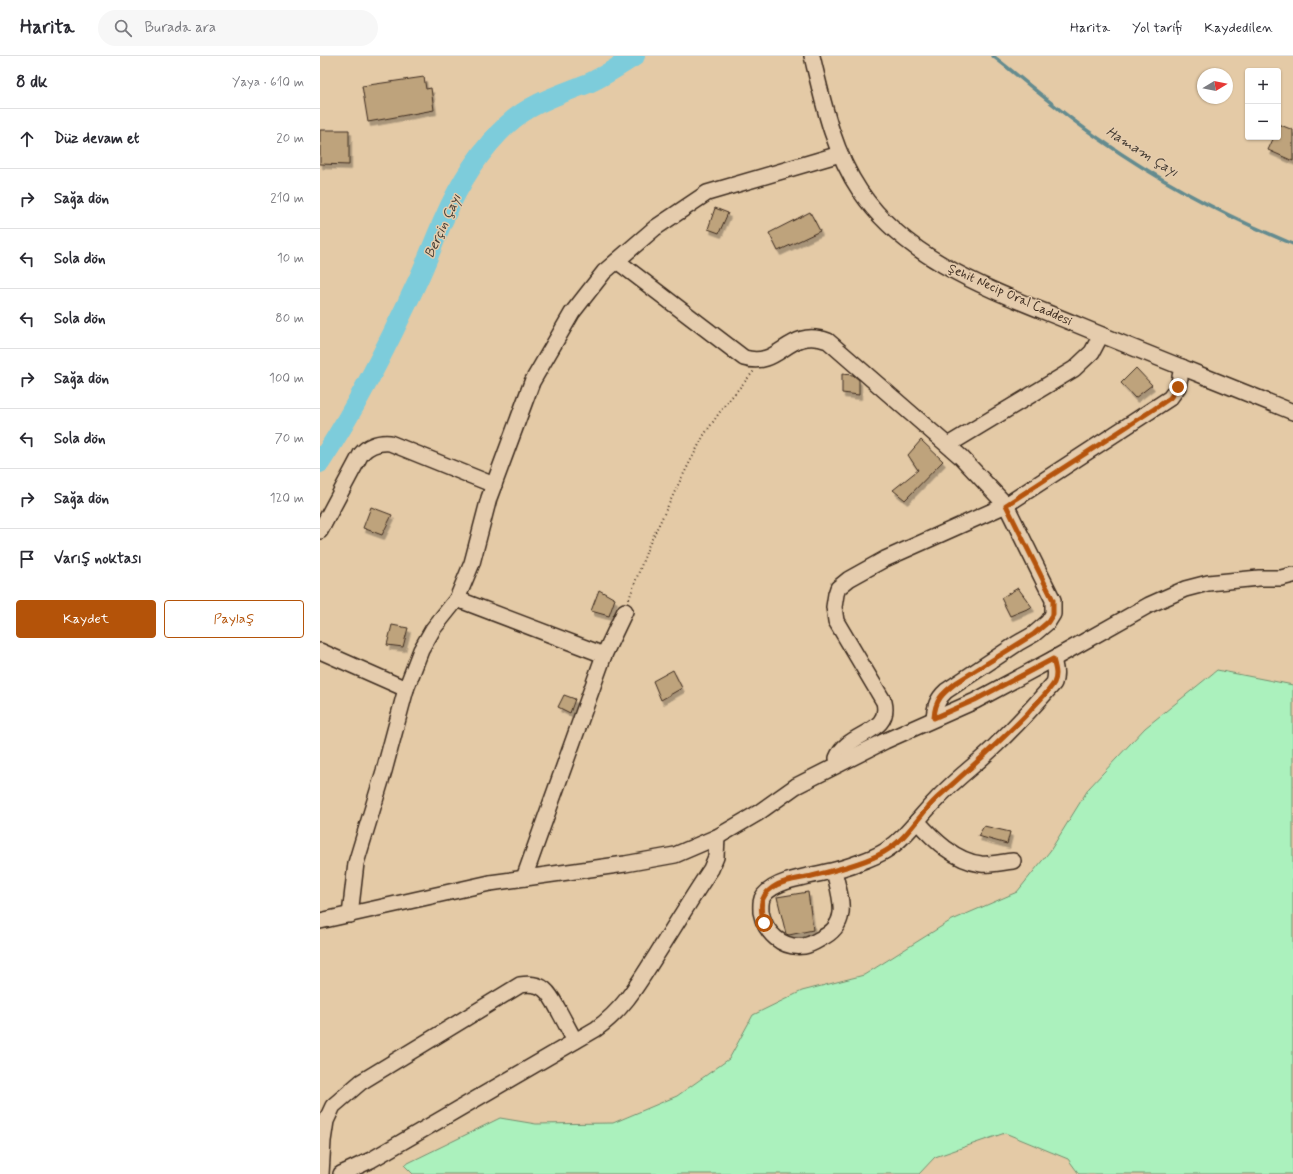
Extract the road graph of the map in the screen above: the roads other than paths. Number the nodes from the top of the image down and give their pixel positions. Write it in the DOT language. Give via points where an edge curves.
graph roads {
  1 [pos="812,56"];
  2 [pos="840,154"];
  3 [pos="617,260"];
  4 [pos="1101,334"];
  5 [pos="1182,367"];
  6 [pos="1293,412"];
  7 [pos="948,445"];
  8 [pos="494,484"];
  9 [pos="1006,505"];
  10 [pos="320,531"];
  11 [pos="1293,575"];
  12 [pos="457,599"];
  13 [pos="625,611"];
  14 [pos="320,651"];
  15 [pos="604,655"];
  16 [pos="1053,659"];
  17 [pos="406,689"];
  18 [pos="934,718"];
  19 [pos="839,764"];
  20 [pos="917,821"];
  21 [pos="717,837"];
  22 [pos="1013,861"];
  23 [pos="834,871"];
  24 [pos="524,878"];
  25 [pos="350,914"];
  26 [pos="320,922"];
  27 [pos="575,1041"];
  28 [pos="321,1174"];
  29 [pos="341,1174"];
  1 -- 2 [label="street, Şehit Necip Oral Caddesi" via="830,127"];
  2 -- 3 [label="street" via="707,193 655,228"];
  2 -- 4 [label="street, Şehit Necip Oral Caddesi" via="861,192 880,216 922,252 978,283"];
  3 -- 7 [label="street" via="744,358 757,361 768,358 794,341 802,339 816,338 828,341"];
  3 -- 8 [label="street" via="604,272 572,313 532,382"];
  4 -- 5 [label="street, Şehit Necip Oral Caddesi"];
  4 -- 7 [label="street" via="1092,352 1074,369"];
  5 -- 6 [label="street, Şehit Necip Oral Caddesi"];
  5 -- 9 [label="street" via="1178,387 1170,398"];
  7 -- 9 [label="street"];
  8 -- 10 [label="street" via="390,443 378,443 368,447 361,454"];
  8 -- 12 [label="street" via="472,563"];
  9 -- 18 [label="street" via="1053,600 1053,614 1034,634 946,691 937,701"];
  9 -- 19 [label="street" via="886,559 838,588 834,607 836,621 885,706 884,715 878,726 848,743 838,756"];
  11 -- 16 [label="street" via="1208,583 1185,589 1149,605"];
  12 -- 15 [label="street"];
  12 -- 17 [label="street" via="433,629 421,650"];
  13 -- 15 [label="street"];
  14 -- 17 [label="street"];
  15 -- 24 [label="street"];
  16 -- 18 [label="street" via="975,700"];
  16 -- 20 [label="street" via="1056,670 1054,683 996,745 936,799"];
  17 -- 25 [label="street" via="356,863"];
  18 -- 19 [label="street"];
  19 -- 21 [label="street" via="796,786 758,813"];
  20 -- 22 [label="street" via="937,841 968,861 988,864"];
  20 -- 23 [label="street" via="901,840 884,852"];
  21 -- 24 [label="street" via="675,855"];
  21 -- 27 [label="street" via="717,850 711,870 633,993 607,1021"];
  23 -- 23 [label="street" via="787,881 764,894 762,916 768,929 778,940 788,945 803,946 831,933 842,912"];
  24 -- 25 [label="street"];
  25 -- 26 [label="street"];
  27 -- 28 [label="street" via="549,992 531,983 520,985 361,1082 333,1106 326,1121"];
  27 -- 29 [label="street" via="371,1160"];
}
